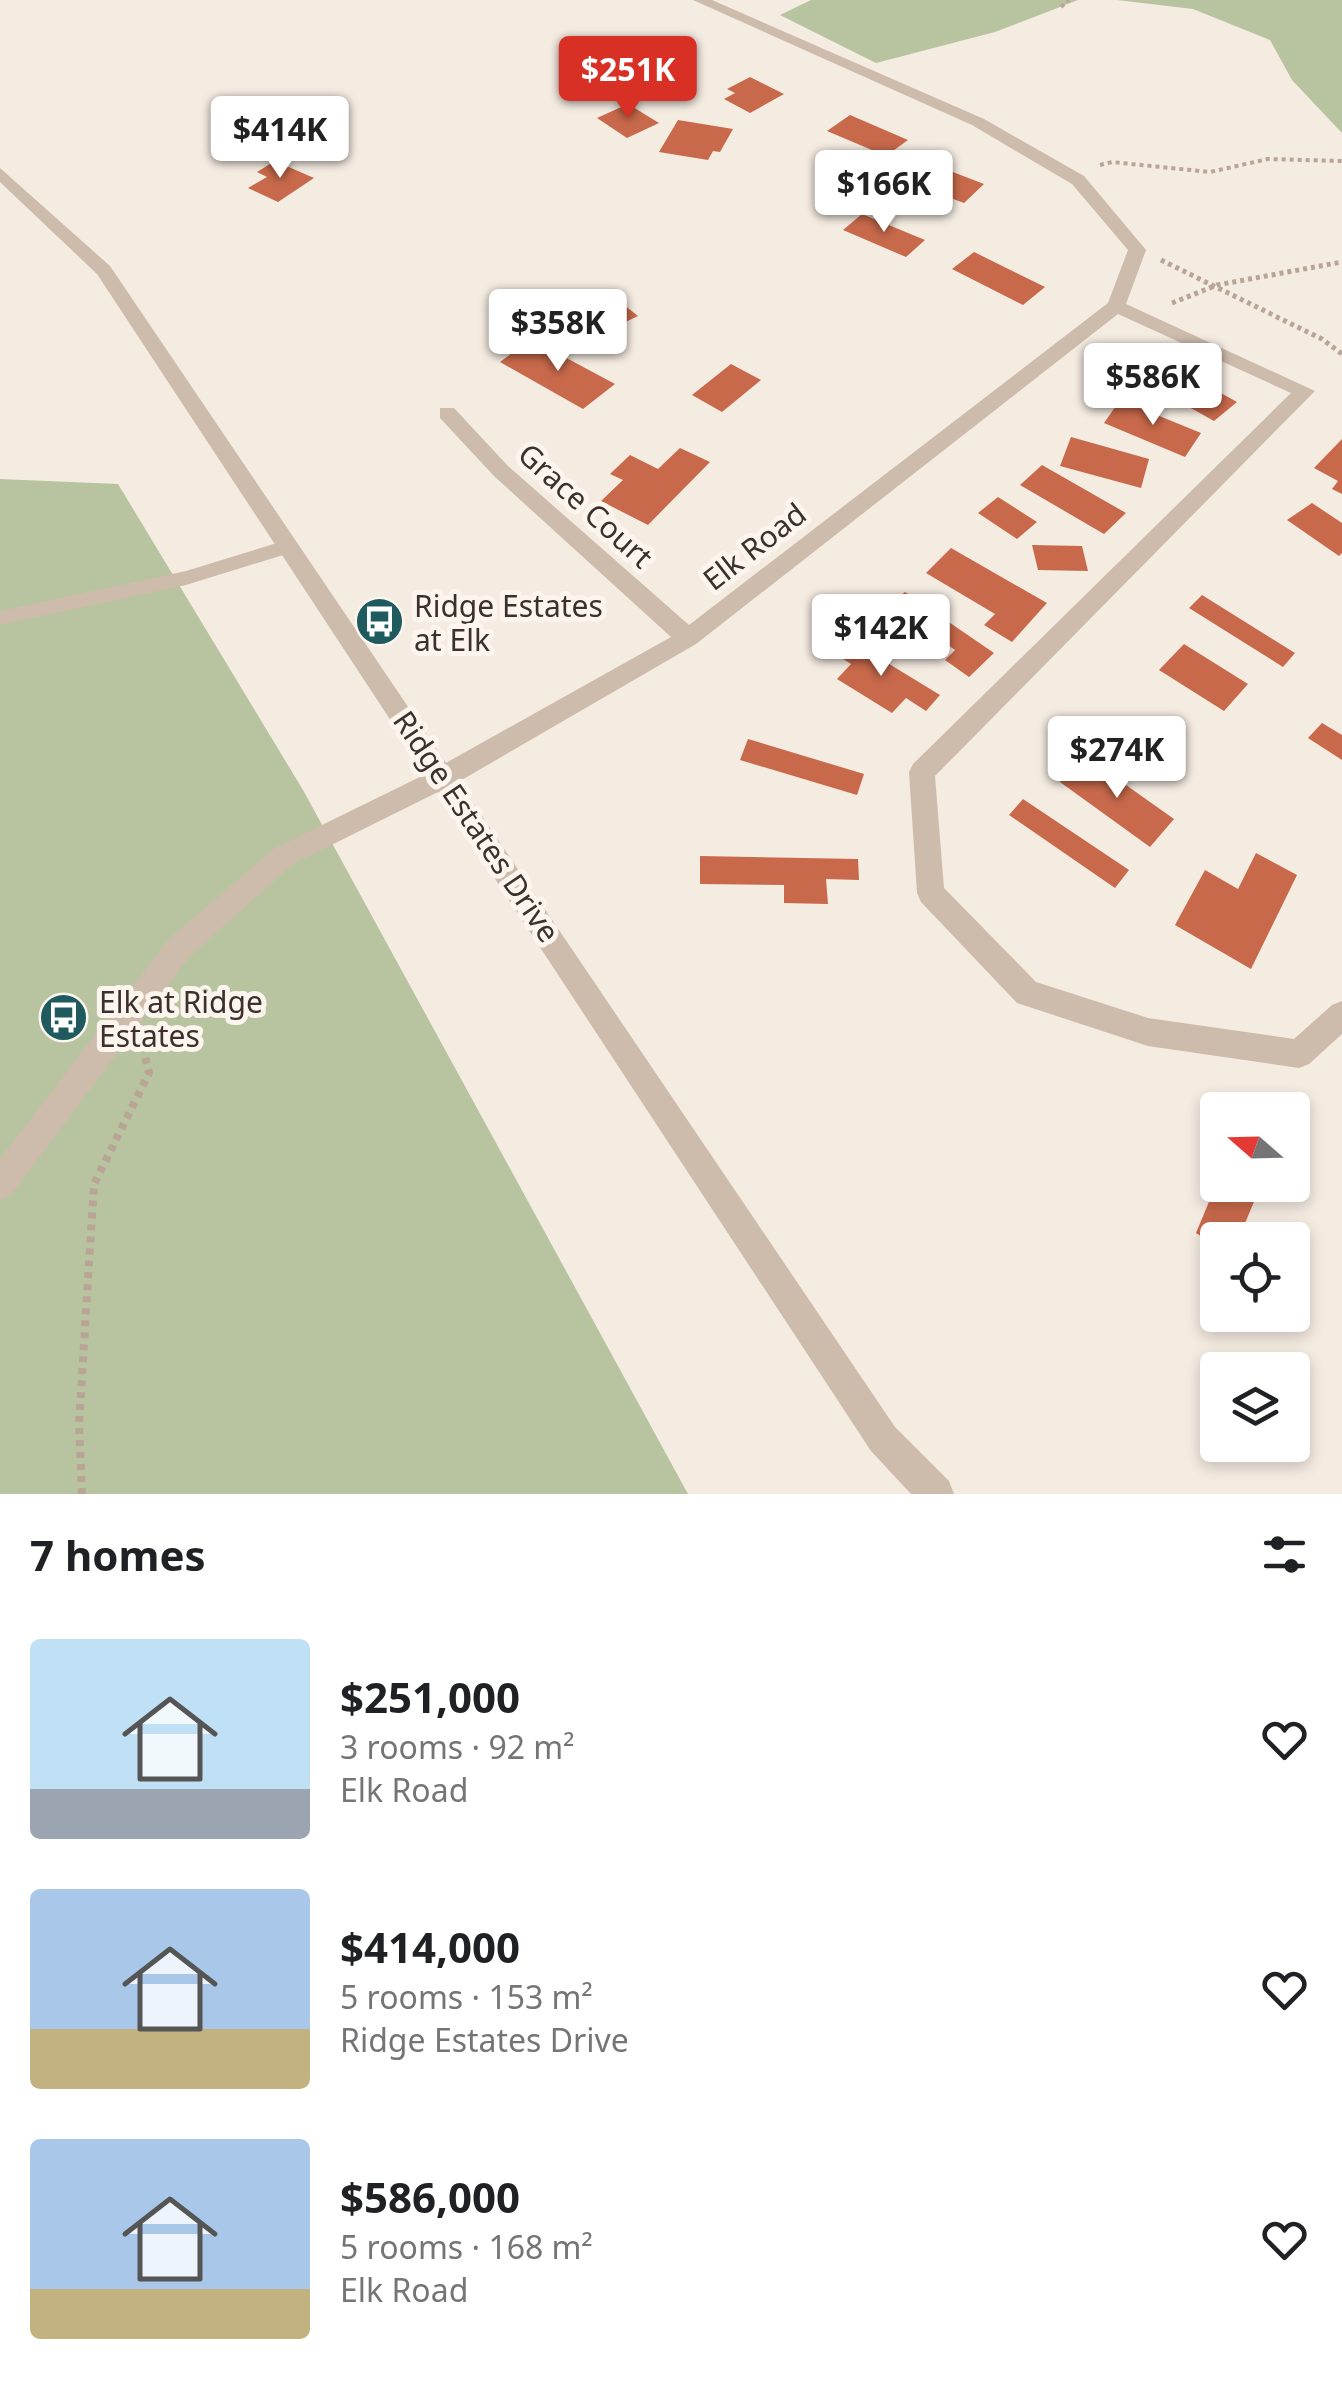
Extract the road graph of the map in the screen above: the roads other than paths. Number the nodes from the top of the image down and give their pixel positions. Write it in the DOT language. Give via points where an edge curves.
graph roads {
  1 [pos="700,0"];
  2 [pos="0,173"];
  3 [pos="1127,311"];
  4 [pos="447,413"];
  5 [pos="290,546"];
  6 [pos="0,618"];
  7 [pos="688,638"];
  8 [pos="444,776"];
  9 [pos="1342,1015"];
  10 [pos="0,1184"];
  11 [pos="936,1494"];
  1 -- 3 [label="street" via="978,122 1078,180 1137,250"];
  2 -- 5 [label="street, Ridge Estates Drive" via="104,270"];
  3 -- 7 [label="street, Elk Road"];
  3 -- 9 [label="street" via="1304,391 922,772 931,892 1026,992 1148,1032 1299,1054"];
  4 -- 7 [label="street, Grace Court" via="501,471"];
  5 -- 6 [label="lane" via="186,578"];
  5 -- 8 [label="street, Ridge Estates Drive"];
  7 -- 8 [label="street, Elk Road"];
  8 -- 10 [label="street, Elk Road" via="284,856 179,948"];
  8 -- 11 [label="street, Ridge Estates Drive" via="884,1439"];
}
